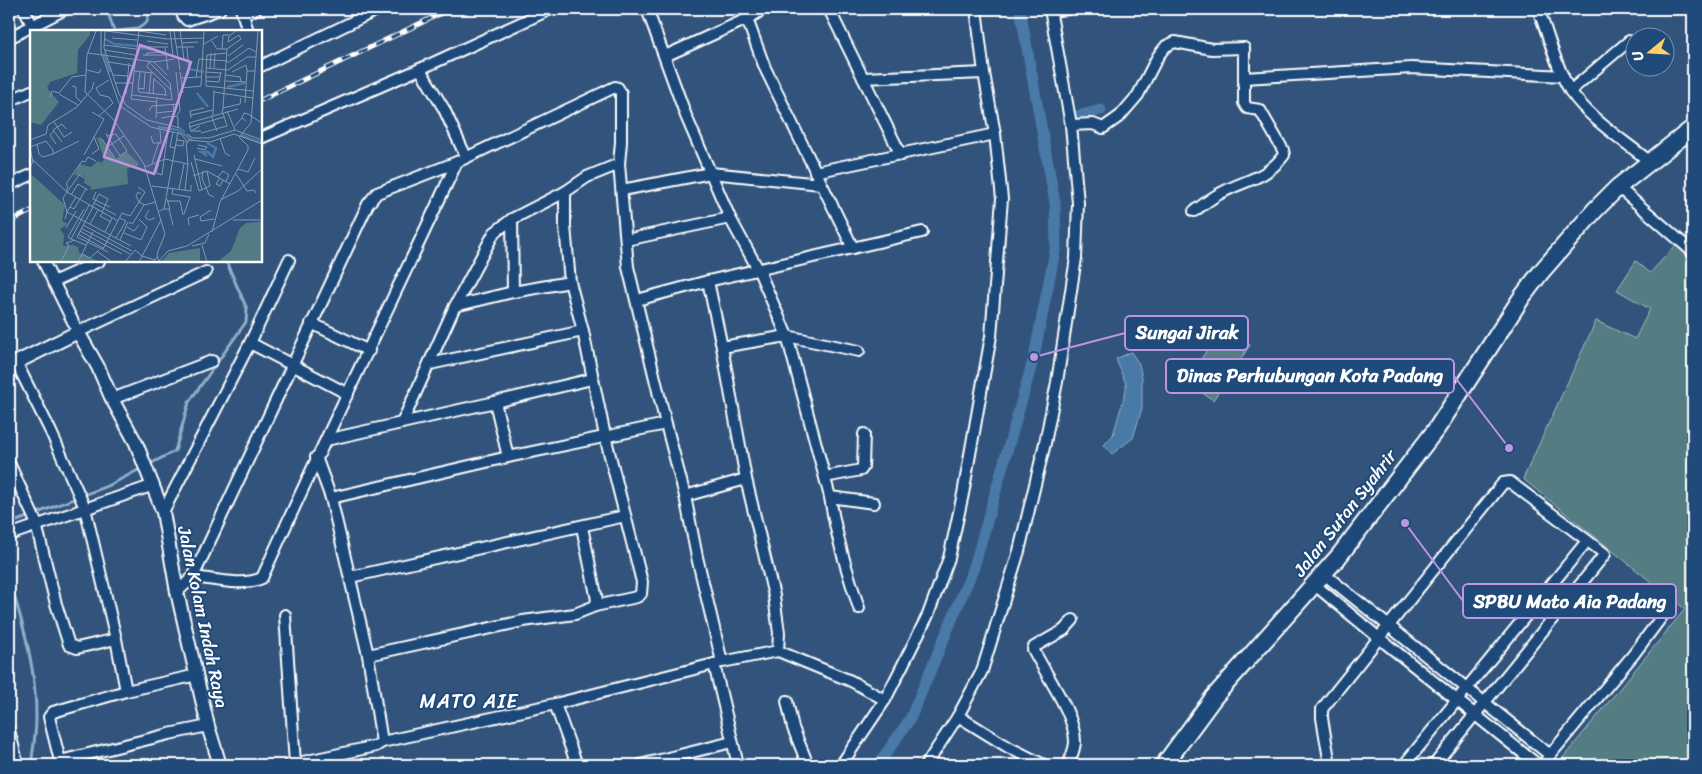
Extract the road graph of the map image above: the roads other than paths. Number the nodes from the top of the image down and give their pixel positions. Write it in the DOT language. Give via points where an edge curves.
graph roads {
  1 [pos="24,9"];
  2 [pos="65,9"];
  3 [pos="181,9"];
  4 [pos="220,9"];
  5 [pos="256,9"];
  6 [pos="379,9"];
  7 [pos="551,9"];
  8 [pos="647,9"];
  9 [pos="764,9"];
  10 [pos="829,9"];
  11 [pos="976,9"];
  12 [pos="1068,9"];
  13 [pos="1050,10"];
  14 [pos="242,12"];
  15 [pos="1539,13"];
  16 [pos="747,19"];
  17 [pos="33,27"];
  18 [pos="248,30"];
  19 [pos="9,38"];
  20 [pos="1624,45"];
  21 [pos="665,56"];
  22 [pos="262,66"];
  23 [pos="420,69"];
  24 [pos="984,73"];
  25 [pos="1563,76"];
  26 [pos="863,78"];
  27 [pos="1244,78"];
  28 [pos="30,90"];
  29 [pos="1570,91"];
  30 [pos="9,101"];
  31 [pos="1071,124"];
  32 [pos="1693,128"];
  33 [pos="995,134"];
  34 [pos="262,138"];
  35 [pos="901,155"];
  36 [pos="462,159"];
  37 [pos="1649,161"];
  38 [pos="619,164"];
  39 [pos="711,172"];
  40 [pos="815,172"];
  41 [pos="30,175"];
  42 [pos="821,184"];
  43 [pos="9,185"];
  44 [pos="1618,187"];
  45 [pos="622,190"];
  46 [pos="565,192"];
  47 [pos="1194,211"];
  48 [pos="730,218"];
  49 [pos="512,219"];
  50 [pos="922,232"];
  51 [pos="626,240"];
  52 [pos="853,248"];
  53 [pos="1693,252"];
  54 [pos="289,260"];
  55 [pos="43,262"];
  56 [pos="97,262"];
  57 [pos="759,271"];
  58 [pos="206,272"];
  59 [pos="708,281"];
  60 [pos="53,282"];
  61 [pos="570,282"];
  62 [pos="514,292"];
  63 [pos="637,300"];
  64 [pos="455,306"];
  65 [pos="311,323"];
  66 [pos="583,331"];
  67 [pos="78,332"];
  68 [pos="787,336"];
  69 [pos="250,343"];
  70 [pos="722,347"];
  71 [pos="369,351"];
  72 [pos="859,352"];
  73 [pos="212,361"];
  74 [pos="12,364"];
  75 [pos="430,364"];
  76 [pos="294,365"];
  77 [pos="592,379"];
  78 [pos="348,394"];
  79 [pos="112,399"];
  80 [pos="495,402"];
  81 [pos="402,423"];
  82 [pos="666,424"];
  83 [pos="864,434"];
  84 [pos="605,436"];
  85 [pos="326,440"];
  86 [pos="316,457"];
  87 [pos="508,457"];
  88 [pos="9,463"];
  89 [pos="825,477"];
  90 [pos="746,479"];
  91 [pos="152,481"];
  92 [pos="685,496"];
  93 [pos="830,497"];
  94 [pos="331,498"];
  95 [pos="874,503"];
  96 [pos="84,505"];
  97 [pos="163,512"];
  98 [pos="625,516"];
  99 [pos="35,522"];
  100 [pos="582,527"];
  101 [pos="9,535"];
  102 [pos="1587,541"];
  103 [pos="193,577"];
  104 [pos="350,577"];
  105 [pos="1320,579"];
  106 [pos="177,592"];
  107 [pos="595,606"];
  108 [pos="860,608"];
  109 [pos="1666,611"];
  110 [pos="284,615"];
  111 [pos="1072,620"];
  112 [pos="1389,626"];
  113 [pos="1379,638"];
  114 [pos="116,639"];
  115 [pos="778,651"];
  116 [pos="368,655"];
  117 [pos="718,663"];
  118 [pos="197,674"];
  119 [pos="1467,688"];
  120 [pos="126,691"];
  121 [pos="787,700"];
  122 [pos="885,700"];
  123 [pos="1457,700"];
  124 [pos="1485,702"];
  125 [pos="556,704"];
  126 [pos="1475,715"];
  127 [pos="958,716"];
  128 [pos="208,726"];
  129 [pos="9,730"];
  130 [pos="382,742"];
  131 [pos="732,742"];
  132 [pos="1550,755"];
  133 [pos="680,761"];
  134 [pos="312,762"];
  135 [pos="60,763"];
  136 [pos="292,764"];
  137 [pos="18,765"];
  138 [pos="220,765"];
  139 [pos="577,765"];
  140 [pos="640,765"];
  141 [pos="738,765"];
  142 [pos="808,765"];
  143 [pos="841,765"];
  144 [pos="926,765"];
  145 [pos="1044,765"];
  146 [pos="1068,765"];
  147 [pos="1164,765"];
  148 [pos="1330,765"];
  149 [pos="1404,765"];
  150 [pos="1434,765"];
  151 [pos="1538,765"];
  152 [pos="1543,765"];
  1 -- 17 [label="street"];
  2 -- 17 [label="street"];
  3 -- 4 [label="street" via="187,20"];
  5 -- 14 [label="street"];
  6 -- 22 [label="street"];
  7 -- 23 [label="street"];
  8 -- 21 [label="street"];
  9 -- 16 [label="street"];
  10 -- 26 [label="street"];
  11 -- 24 [label="street"];
  12 -- 13 [label="street"];
  13 -- 31 [label="street"];
  14 -- 18 [label="street"];
  15 -- 25 [label="street"];
  16 -- 21 [label="street"];
  16 -- 40 [label="street" via="765,68"];
  17 -- 19 [label="street"];
  20 -- 29 [label="street"];
  21 -- 39 [label="street" via="686,116"];
  23 -- 34 [label="street"];
  23 -- 36 [label="street" via="444,109"];
  24 -- 26 [label="street"];
  24 -- 33 [label="street"];
  25 -- 27 [label="street" via="1412,68"];
  25 -- 29 [label="street"];
  26 -- 35 [label="street"];
  27 -- 31 [label="street" via="1244,48 1212,49 1175,42 1166,46 1158,56 1138,95 1120,116 1103,128 1093,124"];
  27 -- 47 [label="street" via="1244,103 1247,108 1260,110 1284,155 1264,174 1221,193"];
  28 -- 30 [label="street"];
  29 -- 37 [label="street" via="1585,110"];
  31 -- 127 [label="street" via="1078,203 1076,258 1057,382 1019,551 982,671"];
  32 -- 37 [label="main road, Jalan Sutan Syahrir"];
  33 -- 35 [label="street"];
  33 -- 122 [label="street" via="1002,199 993,318 963,494 949,558 928,615"];
  35 -- 40 [label="street"];
  36 -- 38 [label="street" via="615,87 620,93"];
  36 -- 65 [label="street" via="377,194 368,204"];
  36 -- 71 [label="street"];
  37 -- 44 [label="main road, Jalan Sutan Syahrir"];
  38 -- 45 [label="street"];
  38 -- 46 [label="street" via="586,177"];
  39 -- 42 [label="street"];
  39 -- 45 [label="street"];
  39 -- 48 [label="street"];
  40 -- 42 [label="street"];
  41 -- 43 [label="street"];
  42 -- 52 [label="street"];
  44 -- 53 [label="street"];
  44 -- 105 [label="main road, Jalan Sutan Syahrir" via="1541,272 1437,428"];
  45 -- 51 [label="street"];
  46 -- 49 [label="street"];
  46 -- 61 [label="street" via="564,226"];
  48 -- 51 [label="street"];
  48 -- 57 [label="street"];
  49 -- 62 [label="street"];
  49 -- 64 [label="street" via="490,239"];
  50 -- 52 [label="street"];
  51 -- 63 [label="street" via="628,267"];
  52 -- 57 [label="street"];
  54 -- 69 [label="street"];
  55 -- 60 [label="street"];
  56 -- 60 [label="street"];
  57 -- 59 [label="street"];
  57 -- 68 [label="street"];
  58 -- 67 [label="street"];
  59 -- 63 [label="street"];
  59 -- 70 [label="street"];
  60 -- 67 [label="street"];
  61 -- 62 [label="street"];
  61 -- 66 [label="street"];
  62 -- 64 [label="street"];
  63 -- 82 [label="street"];
  64 -- 75 [label="street"];
  65 -- 71 [label="street"];
  65 -- 76 [label="street"];
  66 -- 75 [label="street"];
  66 -- 77 [label="street"];
  67 -- 74 [label="street"];
  67 -- 79 [label="street, Jalan Kolam Indah Raya"];
  68 -- 70 [label="street"];
  68 -- 72 [label="street"];
  68 -- 89 [label="street"];
  69 -- 76 [label="street"];
  69 -- 97 [label="street"];
  70 -- 90 [label="street"];
  71 -- 78 [label="street"];
  73 -- 79 [label="street"];
  74 -- 96 [label="street" via="51,432"];
  75 -- 81 [label="street"];
  76 -- 78 [label="street"];
  76 -- 103 [label="street"];
  77 -- 80 [label="street"];
  77 -- 84 [label="street"];
  78 -- 85 [label="street"];
  79 -- 91 [label="street, Jalan Kolam Indah Raya"];
  80 -- 81 [label="street"];
  80 -- 87 [label="street"];
  81 -- 85 [label="street"];
  82 -- 84 [label="street"];
  82 -- 92 [label="street"];
  83 -- 89 [label="street" via="861,470"];
  84 -- 87 [label="street"];
  84 -- 98 [label="street"];
  85 -- 86 [label="street"];
  86 -- 94 [label="street"];
  86 -- 103 [label="street" via="262,578 246,583"];
  87 -- 94 [label="street"];
  88 -- 99 [label="street"];
  89 -- 93 [label="street"];
  90 -- 92 [label="street"];
  90 -- 115 [label="street" via="774,596"];
  91 -- 96 [label="street"];
  91 -- 97 [label="street, Jalan Kolam Indah Raya"];
  92 -- 117 [label="street"];
  93 -- 95 [label="street"];
  93 -- 108 [label="street" via="843,560"];
  94 -- 104 [label="street"];
  96 -- 99 [label="street"];
  96 -- 114 [label="street"];
  97 -- 106 [label="street, Jalan Kolam Indah Raya"];
  98 -- 100 [label="street"];
  98 -- 107 [label="street" via="642,582 641,594"];
  99 -- 101 [label="street"];
  99 -- 114 [label="street" via="69,645 77,648"];
  100 -- 104 [label="street"];
  100 -- 107 [label="street" via="597,600"];
  102 -- 112 [label="street" via="1510,482 1503,483"];
  102 -- 119 [label="street"];
  102 -- 124 [label="street" via="1605,554"];
  103 -- 106 [label="street"];
  104 -- 116 [label="street"];
  105 -- 112 [label="street"];
  105 -- 113 [label="street"];
  105 -- 147 [label="main road, Jalan Sutan Syahrir" via="1214,697"];
  106 -- 118 [label="street, Jalan Kolam Indah Raya"];
  107 -- 116 [label="street" via="575,614 523,621"];
  109 -- 132 [label="street"];
  110 -- 136 [label="street"];
  111 -- 146 [label="street" via="1064,630 1032,650 1072,724 1075,742"];
  112 -- 113 [label="street"];
  112 -- 119 [label="street"];
  113 -- 123 [label="street"];
  113 -- 148 [label="street" via="1322,709"];
  114 -- 120 [label="street"];
  115 -- 117 [label="street"];
  115 -- 122 [label="street" via="850,681"];
  116 -- 130 [label="street"];
  117 -- 125 [label="street"];
  117 -- 131 [label="street"];
  118 -- 120 [label="street"];
  118 -- 128 [label="street, Jalan Kolam Indah Raya"];
  119 -- 123 [label="street"];
  119 -- 124 [label="street"];
  120 -- 135 [label="street" via="50,714"];
  121 -- 142 [label="street"];
  122 -- 143 [label="street"];
  123 -- 126 [label="street"];
  123 -- 149 [label="street"];
  124 -- 126 [label="street"];
  124 -- 132 [label="street"];
  125 -- 130 [label="street"];
  125 -- 139 [label="street"];
  126 -- 150 [label="street"];
  126 -- 151 [label="street"];
  127 -- 144 [label="street"];
  127 -- 145 [label="street"];
  128 -- 135 [label="street"];
  128 -- 138 [label="street, Jalan Kolam Indah Raya"];
  129 -- 137 [label="street"];
  130 -- 134 [label="street"];
  131 -- 133 [label="street"];
  131 -- 141 [label="street"];
  132 -- 152 [label="street"];
  133 -- 140 [label="street"];
  134 -- 136 [label="street"];
}
